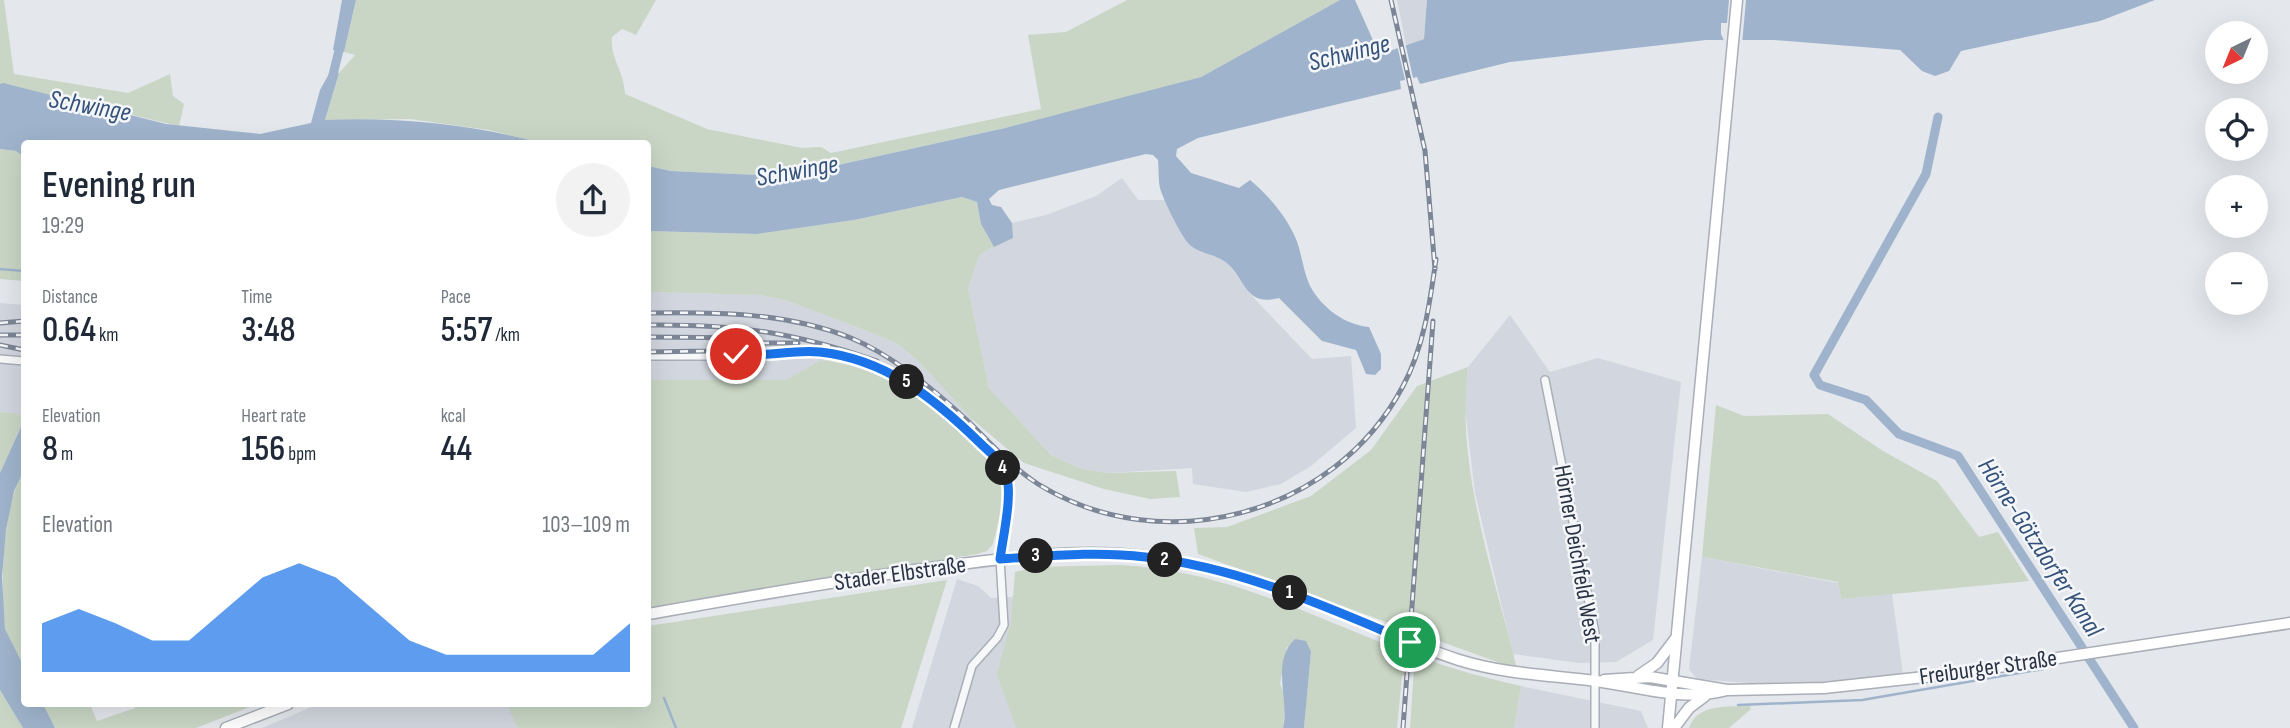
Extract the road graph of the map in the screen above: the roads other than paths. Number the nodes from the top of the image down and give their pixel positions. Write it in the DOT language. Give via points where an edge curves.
graph roads {
  1 [pos="1737,0"];
  2 [pos="651,356"];
  3 [pos="0,359"];
  4 [pos="21,361"];
  5 [pos="1545,380"];
  6 [pos="1000,559"];
  7 [pos="651,613"];
  8 [pos="2290,623"];
  9 [pos="1676,638"];
  10 [pos="1636,677"];
  11 [pos="1672,680"];
  12 [pos="1597,681"];
  13 [pos="1727,690"];
  14 [pos="1671,694"];
  15 [pos="1704,696"];
  16 [pos="280,707"];
  17 [pos="226,728"];
  18 [pos="954,728"];
  19 [pos="1595,728"];
  20 [pos="1668,728"];
  21 [pos="1674,728"];
  1 -- 9 [label="main road"];
  2 -- 6 [label="street" via="820,352 853,358 916,387 1000,463 1007,476"];
  3 -- 4 [label="street"];
  5 -- 12 [label="street, Hörner Deichfeld West" via="1595,633"];
  6 -- 7 [label="main road, Stader Elbstraße"];
  6 -- 12 [label="main road, Stader Elbstraße" via="1107,555 1191,564 1302,597 1467,662 1525,675"];
  6 -- 18 [label="street" via="1004,625 972,666"];
  8 -- 13 [label="main road, Freiburger Straße" via="1850,686"];
  9 -- 10 [label="main road" via="1655,665"];
  9 -- 11 [label="main road"];
  10 -- 11 [label="main road, Stader Elbstraße"];
  10 -- 12 [label="main road, Stader Elbstraße"];
  11 -- 13 [label="main road, Freiburger Straße"];
  11 -- 14 [label="main road"];
  12 -- 14 [label="main road, Stader Elbstraße"];
  12 -- 19 [label="street, Hörner Deichfeld West"];
  13 -- 15 [label="main road, Freiburger Straße"];
  14 -- 15 [label="main road, Freiburger Straße"];
  14 -- 20 [label="main road"];
  15 -- 21 [label="main road"];
  16 -- 17 [label="main road"];
}
